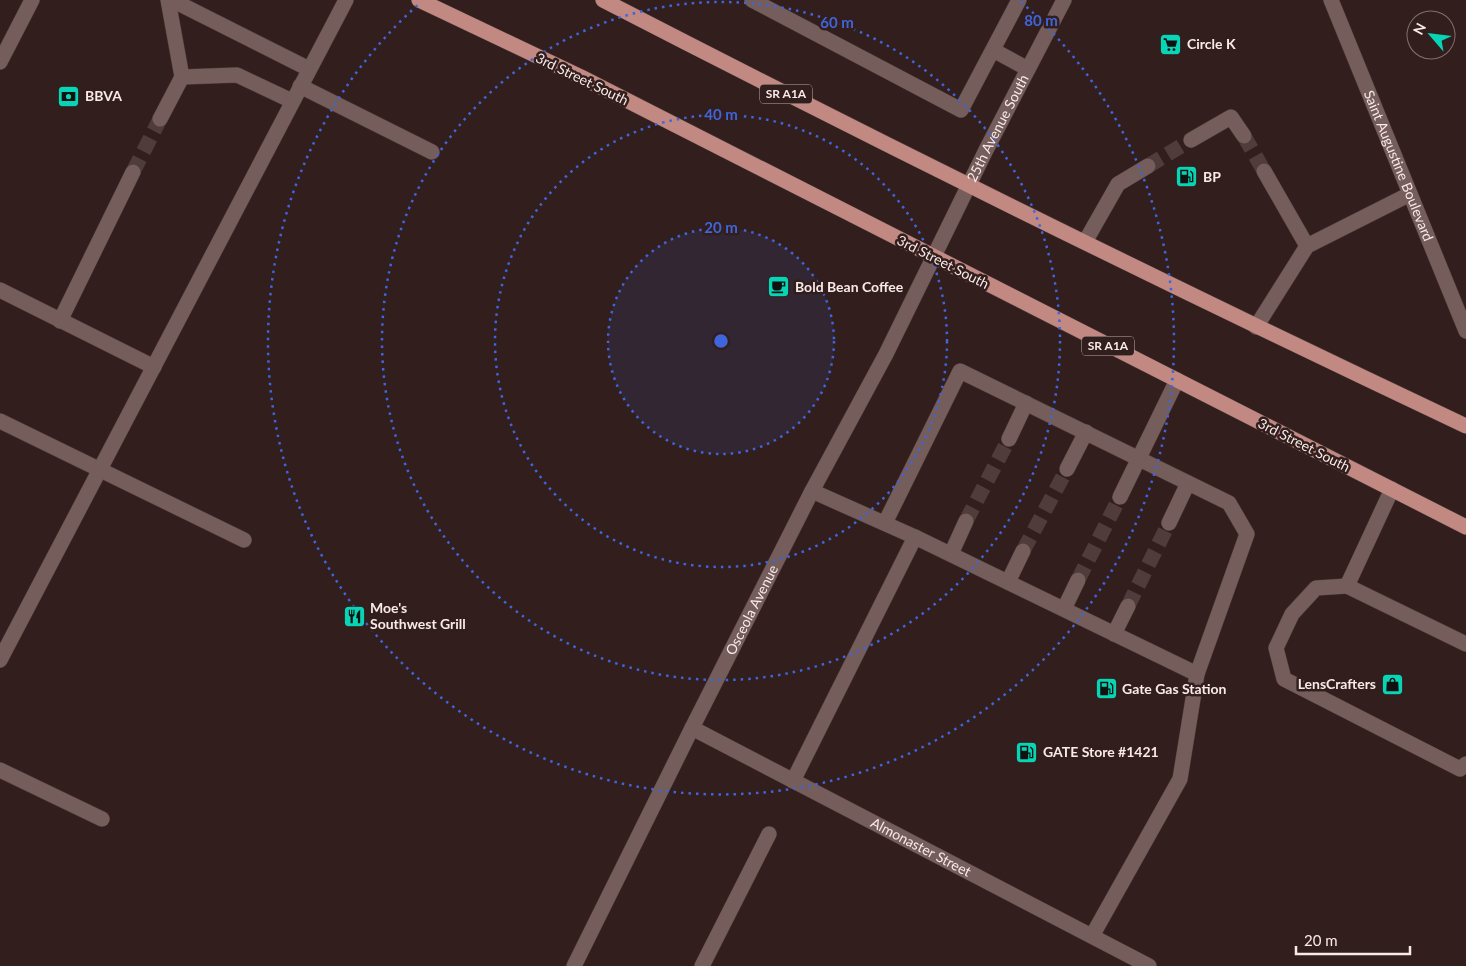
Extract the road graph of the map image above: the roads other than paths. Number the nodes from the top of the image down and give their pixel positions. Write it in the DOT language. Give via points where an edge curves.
graph roads {
  1 [pos="32,0"];
  2 [pos="170,0"];
  3 [pos="346,0"];
  4 [pos="419,0"];
  5 [pos="603,0"];
  6 [pos="752,0"];
  7 [pos="1019,0"];
  8 [pos="1064,0"];
  9 [pos="1332,0"];
  10 [pos="993,50"];
  11 [pos="0,62"];
  12 [pos="309,69"];
  13 [pos="1028,69"];
  14 [pos="182,77"];
  15 [pos="300,86"];
  16 [pos="292,101"];
  17 [pos="160,119"];
  18 [pos="1244,136"];
  19 [pos="1191,140"];
  20 [pos="432,152"];
  21 [pos="1148,166"];
  22 [pos="133,172"];
  23 [pos="1264,172"];
  24 [pos="970,184"];
  25 [pos="1410,194"];
  26 [pos="1085,242"];
  27 [pos="1306,246"];
  28 [pos="932,257"];
  29 [pos="0,290"];
  30 [pos="60,321"];
  31 [pos="1256,327"];
  32 [pos="1466,331"];
  33 [pos="154,367"];
  34 [pos="1177,380"];
  35 [pos="1026,403"];
  36 [pos="0,421"];
  37 [pos="1466,426"];
  38 [pos="1086,432"];
  39 [pos="1008,439"];
  40 [pos="1138,458"];
  41 [pos="100,469"];
  42 [pos="1067,469"];
  43 [pos="1188,483"];
  44 [pos="1392,489"];
  45 [pos="812,492"];
  46 [pos="1120,497"];
  47 [pos="966,522"];
  48 [pos="1168,522"];
  49 [pos="886,523"];
  50 [pos="1466,527"];
  51 [pos="914,537"];
  52 [pos="244,540"];
  53 [pos="1023,551"];
  54 [pos="951,554"];
  55 [pos="1078,580"];
  56 [pos="1008,582"];
  57 [pos="1347,586"];
  58 [pos="1128,606"];
  59 [pos="1064,609"];
  60 [pos="1114,634"];
  61 [pos="1466,644"];
  62 [pos="0,660"];
  63 [pos="1197,674"];
  64 [pos="692,728"];
  65 [pos="1466,764"];
  66 [pos="0,770"];
  67 [pos="792,781"];
  68 [pos="102,819"];
  69 [pos="769,834"];
  70 [pos="1092,936"];
  71 [pos="574,966"];
  72 [pos="702,966"];
  73 [pos="1149,966"];
  1 -- 11 [label="street"];
  2 -- 12 [label="street"];
  2 -- 14 [label="street"];
  3 -- 12 [label="street"];
  4 -- 28 [label="main road, 3rd Street South / SR A1A" via="589,82"];
  5 -- 24 [label="main road, SR A1A"];
  6 -- 10 [label="street" via="961,110"];
  7 -- 10 [label="street"];
  8 -- 13 [label="street, 25th Avenue South"];
  9 -- 25 [label="street, Saint Augustine Boulevard"];
  10 -- 13 [label="street"];
  12 -- 15 [label="street"];
  13 -- 24 [label="street, 25th Avenue South"];
  14 -- 16 [label="street" via="237,75"];
  14 -- 17 [label="street"];
  15 -- 16 [label="street"];
  15 -- 20 [label="street"];
  16 -- 33 [label="street"];
  18 -- 19 [label="street" via="1231,117"];
  21 -- 26 [label="street" via="1118,184"];
  22 -- 30 [label="street"];
  23 -- 27 [label="street"];
  24 -- 26 [label="main road, SR A1A"];
  24 -- 28 [label="street, 25th Avenue South"];
  25 -- 27 [label="street"];
  25 -- 32 [label="street, Saint Augustine Boulevard"];
  26 -- 31 [label="main road, SR A1A"];
  27 -- 31 [label="street"];
  28 -- 34 [label="main road, 3rd Street South / SR A1A"];
  28 -- 45 [label="street, Osceola Avenue" via="886,354"];
  29 -- 30 [label="street"];
  30 -- 33 [label="street"];
  31 -- 37 [label="main road, SR A1A"];
  33 -- 41 [label="street"];
  34 -- 40 [label="street"];
  34 -- 44 [label="main road, 3rd Street South / SR A1A"];
  35 -- 38 [label="street"];
  35 -- 39 [label="street"];
  35 -- 49 [label="street" via="960,371"];
  36 -- 41 [label="street"];
  38 -- 40 [label="street"];
  38 -- 42 [label="street"];
  40 -- 43 [label="street"];
  40 -- 46 [label="street"];
  41 -- 52 [label="street"];
  41 -- 62 [label="street"];
  43 -- 48 [label="street"];
  43 -- 63 [label="street" via="1228,503 1247,534"];
  44 -- 50 [label="main road, 3rd Street South / SR A1A"];
  44 -- 57 [label="street"];
  45 -- 49 [label="street"];
  45 -- 64 [label="street, Osceola Avenue"];
  47 -- 54 [label="street"];
  49 -- 51 [label="street"];
  51 -- 54 [label="street"];
  51 -- 67 [label="street"];
  53 -- 56 [label="street"];
  54 -- 56 [label="street"];
  55 -- 59 [label="street"];
  56 -- 59 [label="street"];
  57 -- 61 [label="street"];
  57 -- 65 [label="street" via="1316,588 1292,614 1276,648 1284,678 1460,769"];
  58 -- 60 [label="street"];
  59 -- 60 [label="street"];
  60 -- 63 [label="street"];
  63 -- 70 [label="street" via="1180,779"];
  64 -- 67 [label="street, Almonaster Street"];
  64 -- 71 [label="street, Osceola Avenue"];
  66 -- 68 [label="street"];
  67 -- 70 [label="street, Almonaster Street"];
  69 -- 72 [label="street"];
  70 -- 73 [label="street, Almonaster Street"];
}
